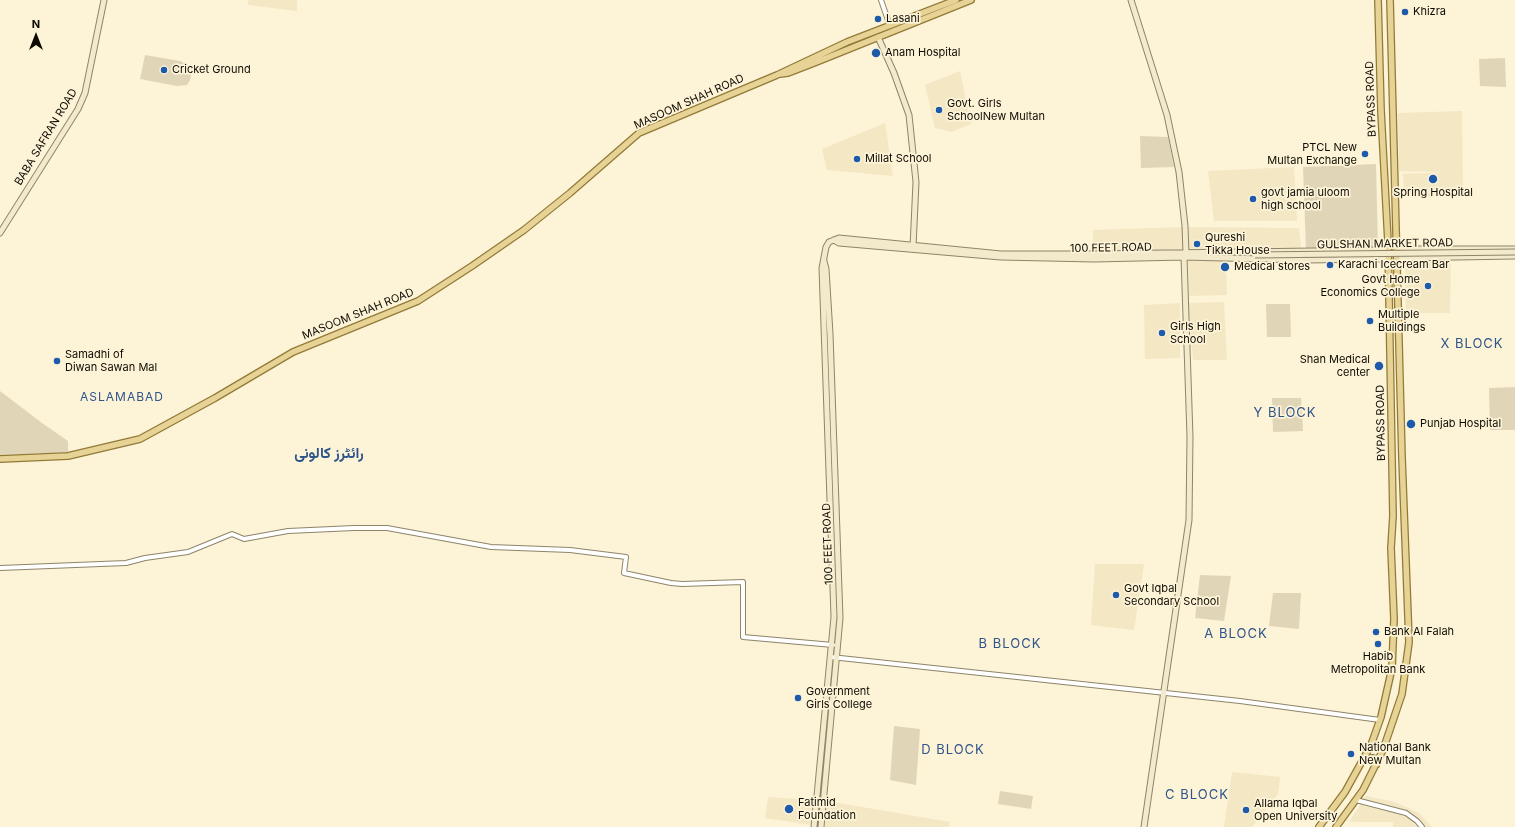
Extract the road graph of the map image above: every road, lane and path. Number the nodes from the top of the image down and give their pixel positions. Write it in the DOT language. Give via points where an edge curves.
graph roads {
  1 [pos="104,0"];
  2 [pos="882,0"];
  3 [pos="956,0"];
  4 [pos="971,0"];
  5 [pos="1131,0"];
  6 [pos="1378,0"];
  7 [pos="1390,0"];
  8 [pos="1394,0"];
  9 [pos="919,18"];
  10 [pos="890,26"];
  11 [pos="1391,33"];
  12 [pos="878,37"];
  13 [pos="847,42"];
  14 [pos="850,48"];
  15 [pos="778,74"];
  16 [pos="0,233"];
  17 [pos="913,247"];
  18 [pos="1397,249"];
  19 [pos="1515,249"];
  20 [pos="1388,250"];
  21 [pos="1515,252"];
  22 [pos="1185,255"];
  23 [pos="1233,255"];
  24 [pos="1515,256"];
  25 [pos="1397,258"];
  26 [pos="1388,259"];
  27 [pos="824,260"];
  28 [pos="0,459"];
  29 [pos="0,568"];
  30 [pos="832,645"];
  31 [pos="838,646"];
  32 [pos="831,657"];
  33 [pos="837,657"];
  34 [pos="1163,693"];
  35 [pos="1380,720"];
  36 [pos="1370,749"];
  37 [pos="1381,755"];
  38 [pos="1364,760"];
  39 [pos="1376,765"];
  40 [pos="1356,800"];
  41 [pos="814,827"];
  42 [pos="820,827"];
  43 [pos="1144,827"];
  44 [pos="1319,827"];
  45 [pos="1336,827"];
  46 [pos="1422,827"];
  1 -- 16 [label="main road, BABA SAFRAN ROAD" via="85,93 78,109"];
  2 -- 10 [label="street"];
  3 -- 9 [label="main road, MASOOM SHAH ROAD"];
  4 -- 9 [label="main road, MASOOM SHAH ROAD"];
  5 -- 22 [label="main road" via="1173,137 1184,217"];
  6 -- 20 [label="main road, BYPASS ROAD"];
  7 -- 11 [label="main road"];
  8 -- 11 [label="main road"];
  9 -- 10 [label="main road, MASOOM SHAH ROAD"];
  9 -- 12 [label="main road, MASOOM SHAH ROAD"];
  10 -- 13 [label="main road, MASOOM SHAH ROAD"];
  11 -- 18 [label="main road"];
  12 -- 14 [label="main road, MASOOM SHAH ROAD"];
  12 -- 17 [label="main road" via="909,115 916,182"];
  13 -- 14 [label="main road"];
  13 -- 15 [label="main road, MASOOM SHAH ROAD"];
  14 -- 15 [label="main road, MASOOM SHAH ROAD" via="793,72"];
  15 -- 28 [label="main road, MASOOM SHAH ROAD" via="639,133 524,230 418,301 293,352 140,439 68,456"];
  17 -- 22 [label="main road, 100 FEET ROAD" via="1001,254"];
  17 -- 27 [label="main road, 100 FEET ROAD" via="838,238 826,247"];
  18 -- 19 [label="main road, GULSHAN MARKET ROAD"];
  18 -- 25 [label="main road"];
  20 -- 23 [label="main road, 100 FEET ROAD"];
  20 -- 26 [label="main road, BYPASS ROAD"];
  21 -- 23 [label="main road, GULSHAN MARKET ROAD, bridge"];
  22 -- 23 [label="main road, 100 FEET ROAD"];
  22 -- 34 [label="main road" via="1190,503"];
  23 -- 26 [label="main road, 100 FEET ROAD" via="1304,260"];
  24 -- 25 [label="main road, GULSHAN MARKET ROAD"];
  25 -- 37 [label="main road" via="1409,642 1402,694"];
  26 -- 35 [label="main road, BYPASS ROAD" via="1393,516 1391,561 1394,619 1392,668"];
  27 -- 30 [label="main road, 100 FEET ROAD" via="822,268 834,617"];
  27 -- 31 [label="main road, 100 FEET ROAD" via="830,334 838,531"];
  29 -- 30 [label="street" via="126,563 188,552 232,534 242,539 288,531 387,528 491,547 570,550 626,557 624,574 671,583 743,582 743,637"];
  30 -- 31 [label="street"];
  30 -- 32 [label="main road, 100 FEET ROAD"];
  31 -- 33 [label="main road, 100 FEET ROAD"];
  32 -- 33 [label="street"];
  32 -- 41 [label="main road, 100 FEET ROAD"];
  33 -- 34 [label="street"];
  33 -- 42 [label="main road, 100 FEET ROAD"];
  34 -- 35 [label="street"];
  34 -- 43 [label="main road"];
  35 -- 36 [label="main road, BYPASS ROAD"];
  36 -- 37 [label="main road" via="1374,756"];
  36 -- 38 [label="main road, BYPASS ROAD"];
  37 -- 39 [label="main road"];
  38 -- 39 [label="main road" via="1373,758"];
  38 -- 44 [label="main road, BYPASS ROAD" via="1345,792"];
  39 -- 40 [label="main road"];
  40 -- 45 [label="main road"];
  40 -- 46 [label="street" via="1406,814"];
}
